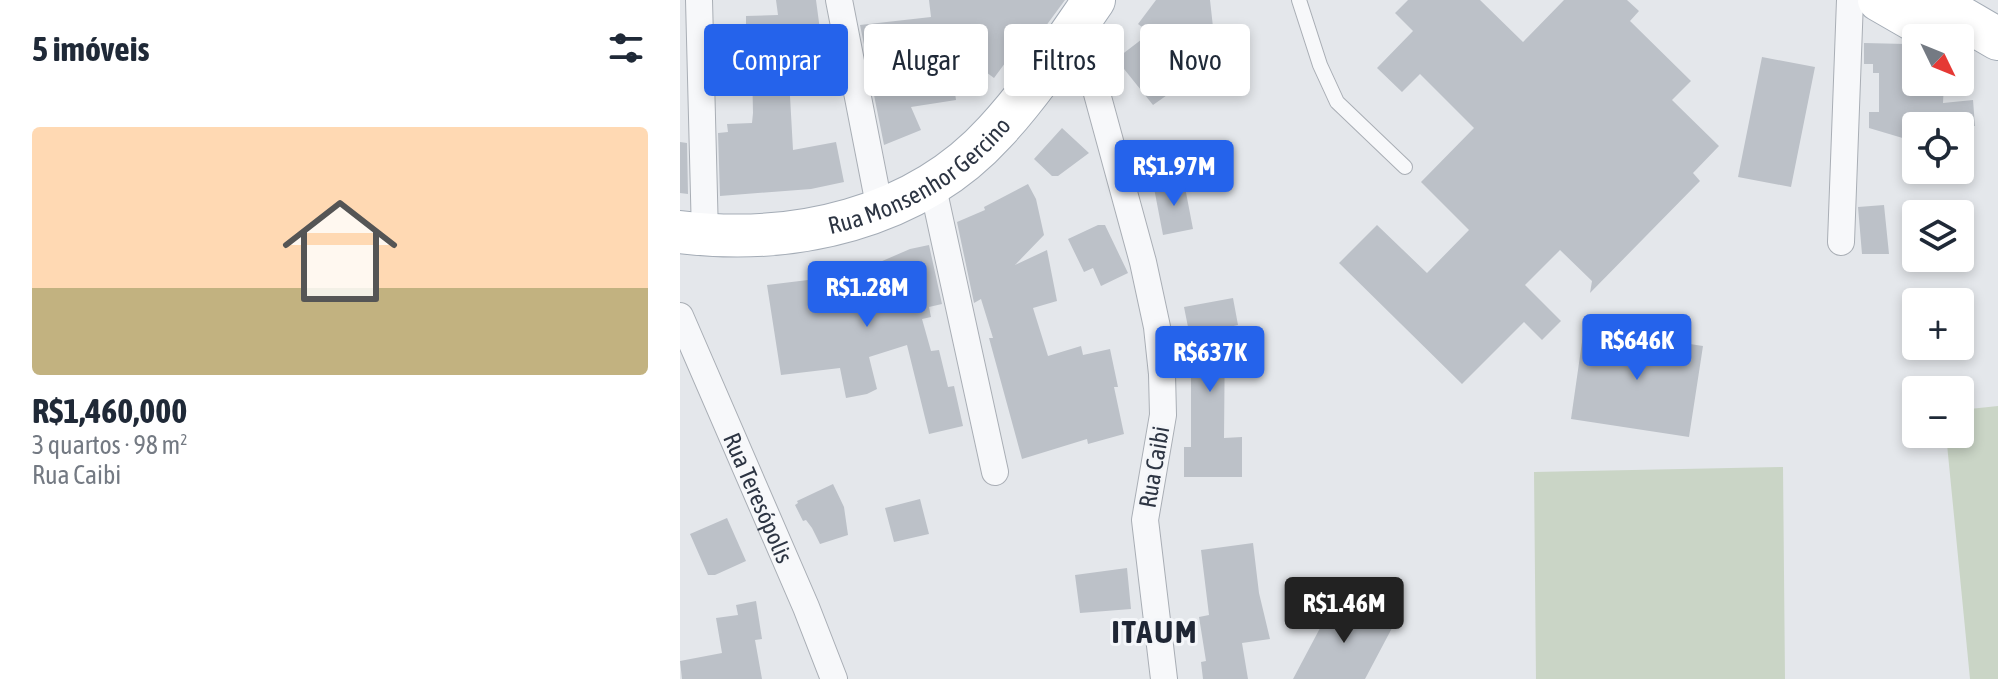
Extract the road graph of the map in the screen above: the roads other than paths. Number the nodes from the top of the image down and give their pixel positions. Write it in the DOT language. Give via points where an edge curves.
graph roads {
  1 [pos="699,0"];
  2 [pos="839,0"];
  3 [pos="1299,0"];
  4 [pos="1850,0"];
  5 [pos="1879,0"];
  6 [pos="1931,0"];
  7 [pos="1086,12"];
  8 [pos="1921,24"];
  9 [pos="1998,39"];
  10 [pos="1974,54"];
  11 [pos="1998,68"];
  12 [pos="1405,167"];
  13 [pos="932,183"];
  14 [pos="880,210"];
  15 [pos="693,234"];
  16 [pos="1841,242"];
  17 [pos="680,316"];
  18 [pos="995,472"];
  19 [pos="834,679"];
  20 [pos="1164,679"];
  1 -- 15 [label="street"];
  2 -- 14 [label="street"];
  3 -- 12 [label="lane" via="1337,102"];
  4 -- 16 [label="street"];
  5 -- 8 [label="main road"];
  6 -- 9 [label="main road"];
  7 -- 13 [label="main road, Rua Monsenhor Gercino" via="993,134"];
  7 -- 20 [label="street, Rua Caibi" via="1157,327 1163,415 1145,520"];
  10 -- 11 [label="main road"];
  13 -- 14 [label="main road, Rua Monsenhor Gercino"];
  13 -- 18 [label="street"];
  14 -- 15 [label="main road, Rua Monsenhor Gercino" via="820,230 782,235"];
  17 -- 19 [label="street, Rua Teresópolis"];
}
